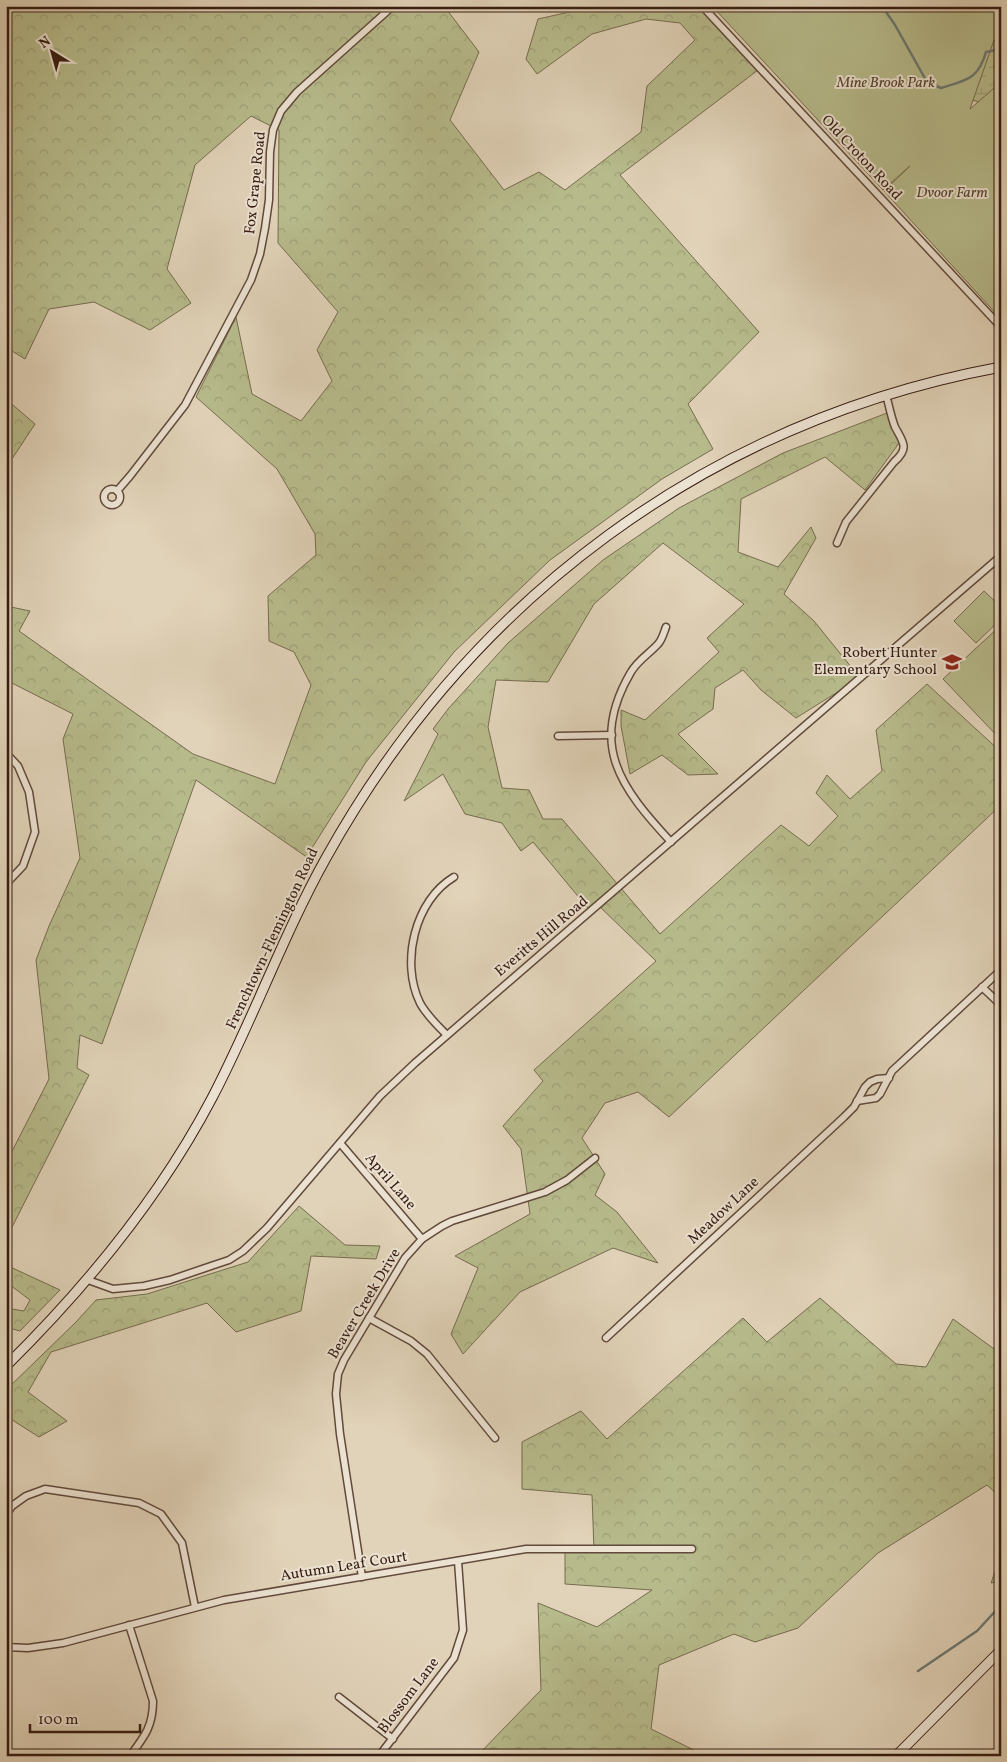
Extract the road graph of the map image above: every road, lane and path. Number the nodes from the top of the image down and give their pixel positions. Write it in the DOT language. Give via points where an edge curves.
graph roads {
  1 [pos="393,6"];
  2 [pos="702,6"];
  3 [pos="1001,327"];
  4 [pos="1001,367"];
  5 [pos="886,395"];
  6 [pos="117,490"];
  7 [pos="837,544"];
  8 [pos="1001,556"];
  9 [pos="666,627"];
  10 [pos="612,735"];
  11 [pos="558,736"];
  12 [pos="6,753"];
  13 [pos="671,842"];
  14 [pos="454,877"];
  15 [pos="6,884"];
  16 [pos="1001,970"];
  17 [pos="982,988"];
  18 [pos="1001,1005"];
  19 [pos="447,1035"];
  20 [pos="889,1078"];
  21 [pos="857,1101"];
  22 [pos="340,1142"];
  23 [pos="595,1158"];
  24 [pos="422,1239"];
  25 [pos="88,1280"];
  26 [pos="369,1318"];
  27 [pos="606,1338"];
  28 [pos="6,1366"];
  29 [pos="495,1438"];
  30 [pos="6,1516"];
  31 [pos="692,1549"];
  32 [pos="458,1561"];
  33 [pos="362,1577"];
  34 [pos="195,1607"];
  35 [pos="130,1625"];
  36 [pos="6,1647"];
  37 [pos="1001,1650"];
  38 [pos="338,1697"];
  39 [pos="393,1739"];
  40 [pos="130,1756"];
  41 [pos="379,1756"];
  42 [pos="896,1756"];
  1 -- 6 [label="street, Fox Grape Road" via="297,92 276,120 270,152 264,237 251,280 185,404"];
  2 -- 3 [label="street, Old Croton Road"];
  4 -- 5 [label="main road, Frenchtown-Flemington Road"];
  5 -- 7 [label="street" via="904,447 902,455 846,522"];
  5 -- 25 [label="main road, Frenchtown-Flemington Road" via="755,447 659,502 543,586 460,668 408,731 359,800 307,894 200,1122 150,1201"];
  8 -- 13 [label="street, Everitts Hill Road"];
  9 -- 10 [label="street" via="659,643 638,661 626,682 613,717"];
  10 -- 11 [label="street"];
  10 -- 13 [label="street" via="613,754 620,776 638,806"];
  12 -- 15 [label="street" via="18,766 29,792 35,832 24,866"];
  13 -- 19 [label="street, Everitts Hill Road"];
  14 -- 19 [label="street" via="441,884 423,911 411,961 420,1001"];
  16 -- 17 [label="street"];
  17 -- 18 [label="street"];
  17 -- 20 [label="street" via="892,1071"];
  19 -- 22 [label="street, Everitts Hill Road" via="380,1096"];
  20 -- 21 [label="street, Meadow Lane" via="870,1082"];
  20 -- 21 [label="street" via="876,1098"];
  21 -- 27 [label="street, Meadow Lane" via="844,1117"];
  22 -- 24 [label="street, April Lane"];
  22 -- 25 [label="street, Everitts Hill Road" via="255,1241 229,1260 170,1280 132,1288 113,1289"];
  23 -- 24 [label="street, Beaver Creek Drive" via="545,1192 452,1221"];
  24 -- 26 [label="street, Beaver Creek Drive" via="405,1258"];
  25 -- 28 [label="main road, Frenchtown-Flemington Road"];
  26 -- 29 [label="street" via="412,1340 427,1354"];
  26 -- 33 [label="street, Beaver Creek Drive" via="344,1360 338,1374 336,1394"];
  30 -- 34 [label="street" via="12,1506 26,1496 45,1489 139,1503 161,1514 182,1543"];
  31 -- 32 [label="street, Autumn Leaf Court" via="526,1549"];
  32 -- 33 [label="street, Autumn Leaf Court"];
  32 -- 39 [label="street, Blossom Lane" via="463,1630 454,1658"];
  33 -- 34 [label="street, Autumn Leaf Court"];
  34 -- 35 [label="street, Autumn Leaf Court"];
  35 -- 36 [label="street, Autumn Leaf Court" via="63,1643 28,1648"];
  35 -- 40 [label="street" via="153,1708 147,1733"];
  37 -- 42 [label="main road"];
  38 -- 39 [label="street"];
  39 -- 41 [label="street, Blossom Lane"];
}
